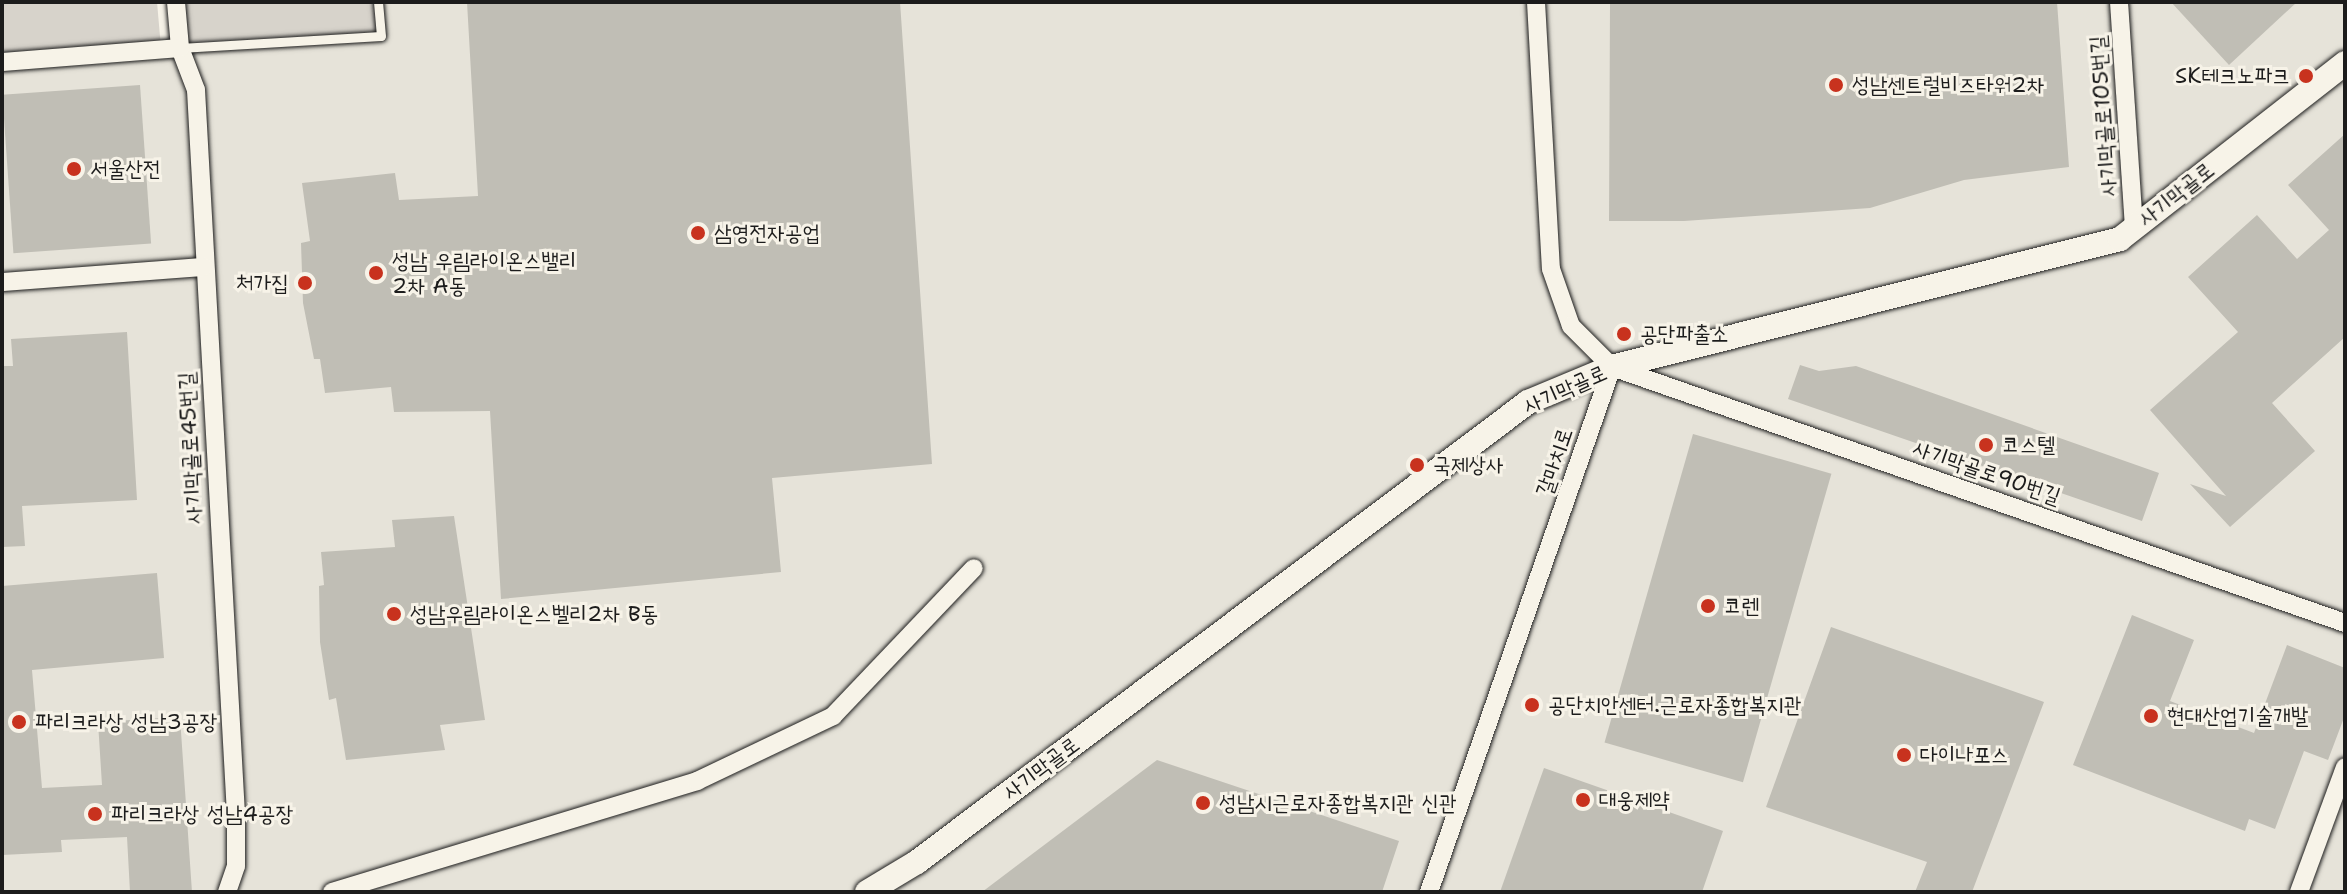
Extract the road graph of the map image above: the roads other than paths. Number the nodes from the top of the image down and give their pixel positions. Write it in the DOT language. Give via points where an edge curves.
graph roads {
  1 [pos="176,2"];
  2 [pos="378,2"];
  3 [pos="1536,2"];
  4 [pos="2119,2"];
  5 [pos="180,48"];
  6 [pos="2,62"];
  7 [pos="2345,63"];
  8 [pos="2134,227"];
  9 [pos="203,267"];
  10 [pos="2,282"];
  11 [pos="1612,367"];
  12 [pos="974,568"];
  13 [pos="2345,623"];
  14 [pos="2345,767"];
  15 [pos="227,892"];
  16 [pos="332,892"];
  17 [pos="867,892"];
  18 [pos="1429,892"];
  19 [pos="2299,892"];
  1 -- 5 [label="street, 사기막골로45번길"];
  2 -- 5 [label="lane" via="381,36"];
  3 -- 11 [label="street" via="1551,269 1571,326"];
  4 -- 8 [label="street, 사기막골로105번길"];
  5 -- 6 [label="street"];
  5 -- 9 [label="street, 사기막골로45번길" via="196,90"];
  7 -- 8 [label="street, 사기막골로"];
  8 -- 11 [label="street, 사기막골로" via="2120,239"];
  9 -- 10 [label="street"];
  9 -- 15 [label="street, 사기막골로45번길" via="236,815 236,866"];
  11 -- 13 [label="street, 사기막골로90번길"];
  11 -- 17 [label="street, 사기막골로" via="1528,402 917,862"];
  11 -- 18 [label="street, 갈마치로"];
  12 -- 16 [label="street" via="833,716 697,781"];
  14 -- 19 [label="street"];
}
